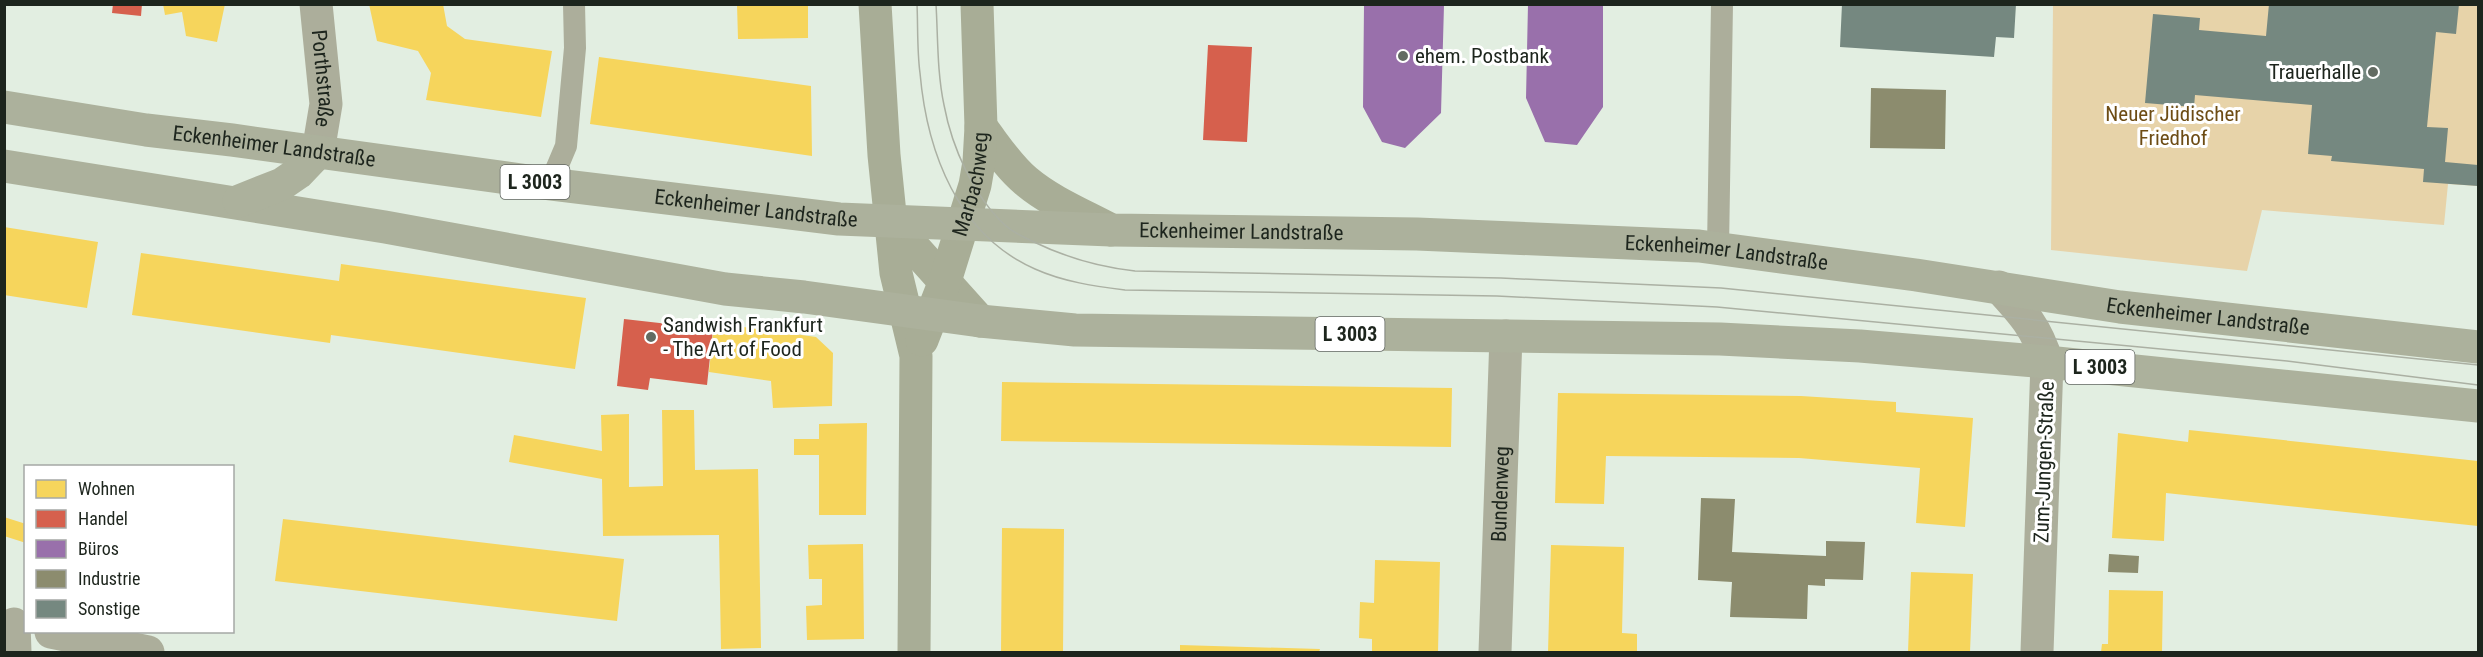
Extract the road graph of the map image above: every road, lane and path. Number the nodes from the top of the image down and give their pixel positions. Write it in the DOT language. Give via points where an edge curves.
graph roads {
  1 [pos="316,4"];
  2 [pos="574,4"];
  3 [pos="875,4"];
  4 [pos="977,4"];
  5 [pos="1722,4"];
  6 [pos="4,107"];
  7 [pos="981,127"];
  8 [pos="318,152"];
  9 [pos="4,166"];
  10 [pos="550,184"];
  11 [pos="237,201"];
  12 [pos="891,222"];
  13 [pos="962,225"];
  14 [pos="1111,231"];
  15 [pos="1718,248"];
  16 [pos="945,280"];
  17 [pos="1999,287"];
  18 [pos="918,313"];
  19 [pos="980,321"];
  20 [pos="1506,336"];
  21 [pos="2478,347"];
  22 [pos="2047,362"];
  23 [pos="2478,406"];
  24 [pos="56,633"];
  25 [pos="148,652"];
  26 [pos="914,652"];
  27 [pos="1495,652"];
  28 [pos="2037,652"];
  1 -- 8 [label="street, Porthstraße" via="326,104"];
  2 -- 10 [label="lane" via="575,48 566,146"];
  3 -- 12 [label="main road"];
  4 -- 7 [label="main road, Marbachweg"];
  5 -- 15 [label="lane"];
  6 -- 8 [label="main road, Eckenheimer Landstraße / L 3003"];
  7 -- 13 [label="main road, Marbachweg" via="977,173"];
  7 -- 14 [label="main road" via="1026,181"];
  8 -- 10 [label="main road, Eckenheimer Landstraße / L 3003"];
  8 -- 11 [label="main road" via="282,184"];
  9 -- 11 [label="main road, L 3003"];
  10 -- 12 [label="main road, Eckenheimer Landstraße / L 3003"];
  11 -- 18 [label="main road, L 3003" via="725,289"];
  12 -- 13 [label="main road, Eckenheimer Landstraße / L 3003"];
  12 -- 16 [label="main road"];
  12 -- 18 [label="main road" via="896,273"];
  13 -- 14 [label="main road, Eckenheimer Landstraße / L 3003"];
  13 -- 16 [label="main road, Marbachweg"];
  14 -- 15 [label="main road, Eckenheimer Landstraße / L 3003" via="1417,234"];
  15 -- 17 [label="main road, Eckenheimer Landstraße / L 3003"];
  16 -- 18 [label="main road, Marbachweg"];
  16 -- 19 [label="main road"];
  17 -- 21 [label="main road, Eckenheimer Landstraße / L 3003" via="2120,307"];
  17 -- 22 [label="street, Zum-Jungen-Straße" via="2028,319"];
  18 -- 19 [label="main road, L 3003"];
  18 -- 26 [label="main road"];
  19 -- 20 [label="main road, L 3003" via="1075,330"];
  20 -- 22 [label="main road, L 3003" via="1836,344"];
  20 -- 27 [label="street, Bundenweg"];
  22 -- 23 [label="main road, L 3003"];
  22 -- 28 [label="street, Zum-Jungen-Straße"];
  24 -- 25 [label="street"];
}
